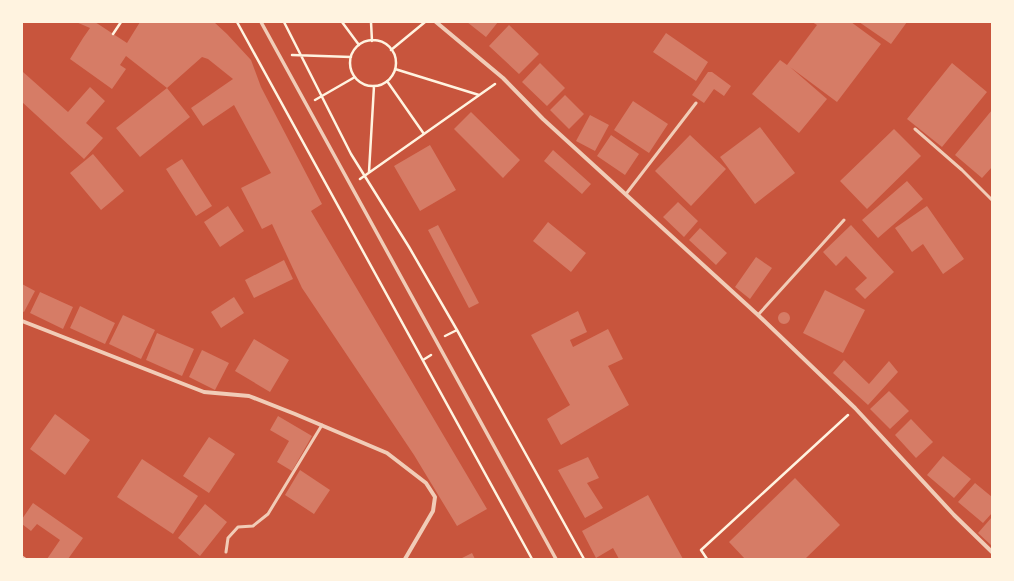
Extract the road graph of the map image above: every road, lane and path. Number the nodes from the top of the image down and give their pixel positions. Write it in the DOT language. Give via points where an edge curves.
graph roads {
  1 [pos="121,22"];
  2 [pos="237,22"];
  3 [pos="261,22"];
  4 [pos="284,22"];
  5 [pos="342,22"];
  6 [pos="371,22"];
  7 [pos="425,22"];
  8 [pos="436,22"];
  9 [pos="113,34"];
  10 [pos="372,41"];
  11 [pos="359,45"];
  12 [pos="391,50"];
  13 [pos="279,55"];
  14 [pos="301,56"];
  15 [pos="351,57"];
  16 [pos="395,69"];
  17 [pos="355,77"];
  18 [pos="503,78"];
  19 [pos="388,81"];
  20 [pos="374,86"];
  21 [pos="480,95"];
  22 [pos="322,96"];
  23 [pos="696,103"];
  24 [pos="306,105"];
  25 [pos="915,129"];
  26 [pos="424,134"];
  27 [pos="369,172"];
  28 [pos="364,176"];
  29 [pos="350,186"];
  30 [pos="626,194"];
  31 [pos="992,200"];
  32 [pos="844,220"];
  33 [pos="758,314"];
  34 [pos="22,321"];
  35 [pos="855,408"];
  36 [pos="322,425"];
  37 [pos="226,552"];
  38 [pos="992,552"];
  39 [pos="22,557"];
  40 [pos="25,559"];
  41 [pos="405,559"];
  42 [pos="532,559"];
  43 [pos="556,559"];
  44 [pos="584,559"];
  45 [pos="707,559"];
  1 -- 9 [label="path"];
  2 -- 42 [label="path"];
  3 -- 13 [label="street"];
  4 -- 14 [label="path"];
  5 -- 11 [label="path"];
  6 -- 10 [label="path"];
  7 -- 12 [label="path"];
  8 -- 18 [label="street"];
  10 -- 11 [label="path"];
  10 -- 12 [label="path" via="382,42"];
  11 -- 15 [label="path"];
  12 -- 16 [label="path" via="396,61"];
  13 -- 14 [label="path"];
  13 -- 24 [label="street"];
  14 -- 15 [label="path"];
  14 -- 22 [label="path"];
  15 -- 17 [label="path" via="351,71"];
  16 -- 19 [label="path"];
  16 -- 21 [label="path"];
  17 -- 20 [label="path" via="367,86"];
  17 -- 22 [label="path"];
  18 -- 21 [label="path"];
  18 -- 30 [label="street" via="543,119"];
  19 -- 20 [label="path"];
  19 -- 26 [label="path"];
  20 -- 27 [label="path"];
  21 -- 26 [label="path"];
  22 -- 24 [label="path"];
  22 -- 28 [label="path"];
  23 -- 30 [label="lane"];
  24 -- 29 [label="street"];
  25 -- 31 [label="lane"];
  26 -- 27 [label="path"];
  27 -- 28 [label="path"];
  28 -- 29 [label="path"];
  28 -- 44 [label="path" via="409,247"];
  29 -- 43 [label="street"];
  30 -- 33 [label="street"];
  32 -- 33 [label="lane"];
  33 -- 35 [label="street"];
  34 -- 36 [label="street" via="204,392 249,396"];
  35 -- 38 [label="street" via="954,515"];
  35 -- 45 [label="path" via="701,550"];
  36 -- 37 [label="lane" via="268,514 253,526 238,527 228,538"];
  36 -- 41 [label="street" via="388,453 426,483 435,497 433,511"];
  39 -- 40 [label="lane"];
}
